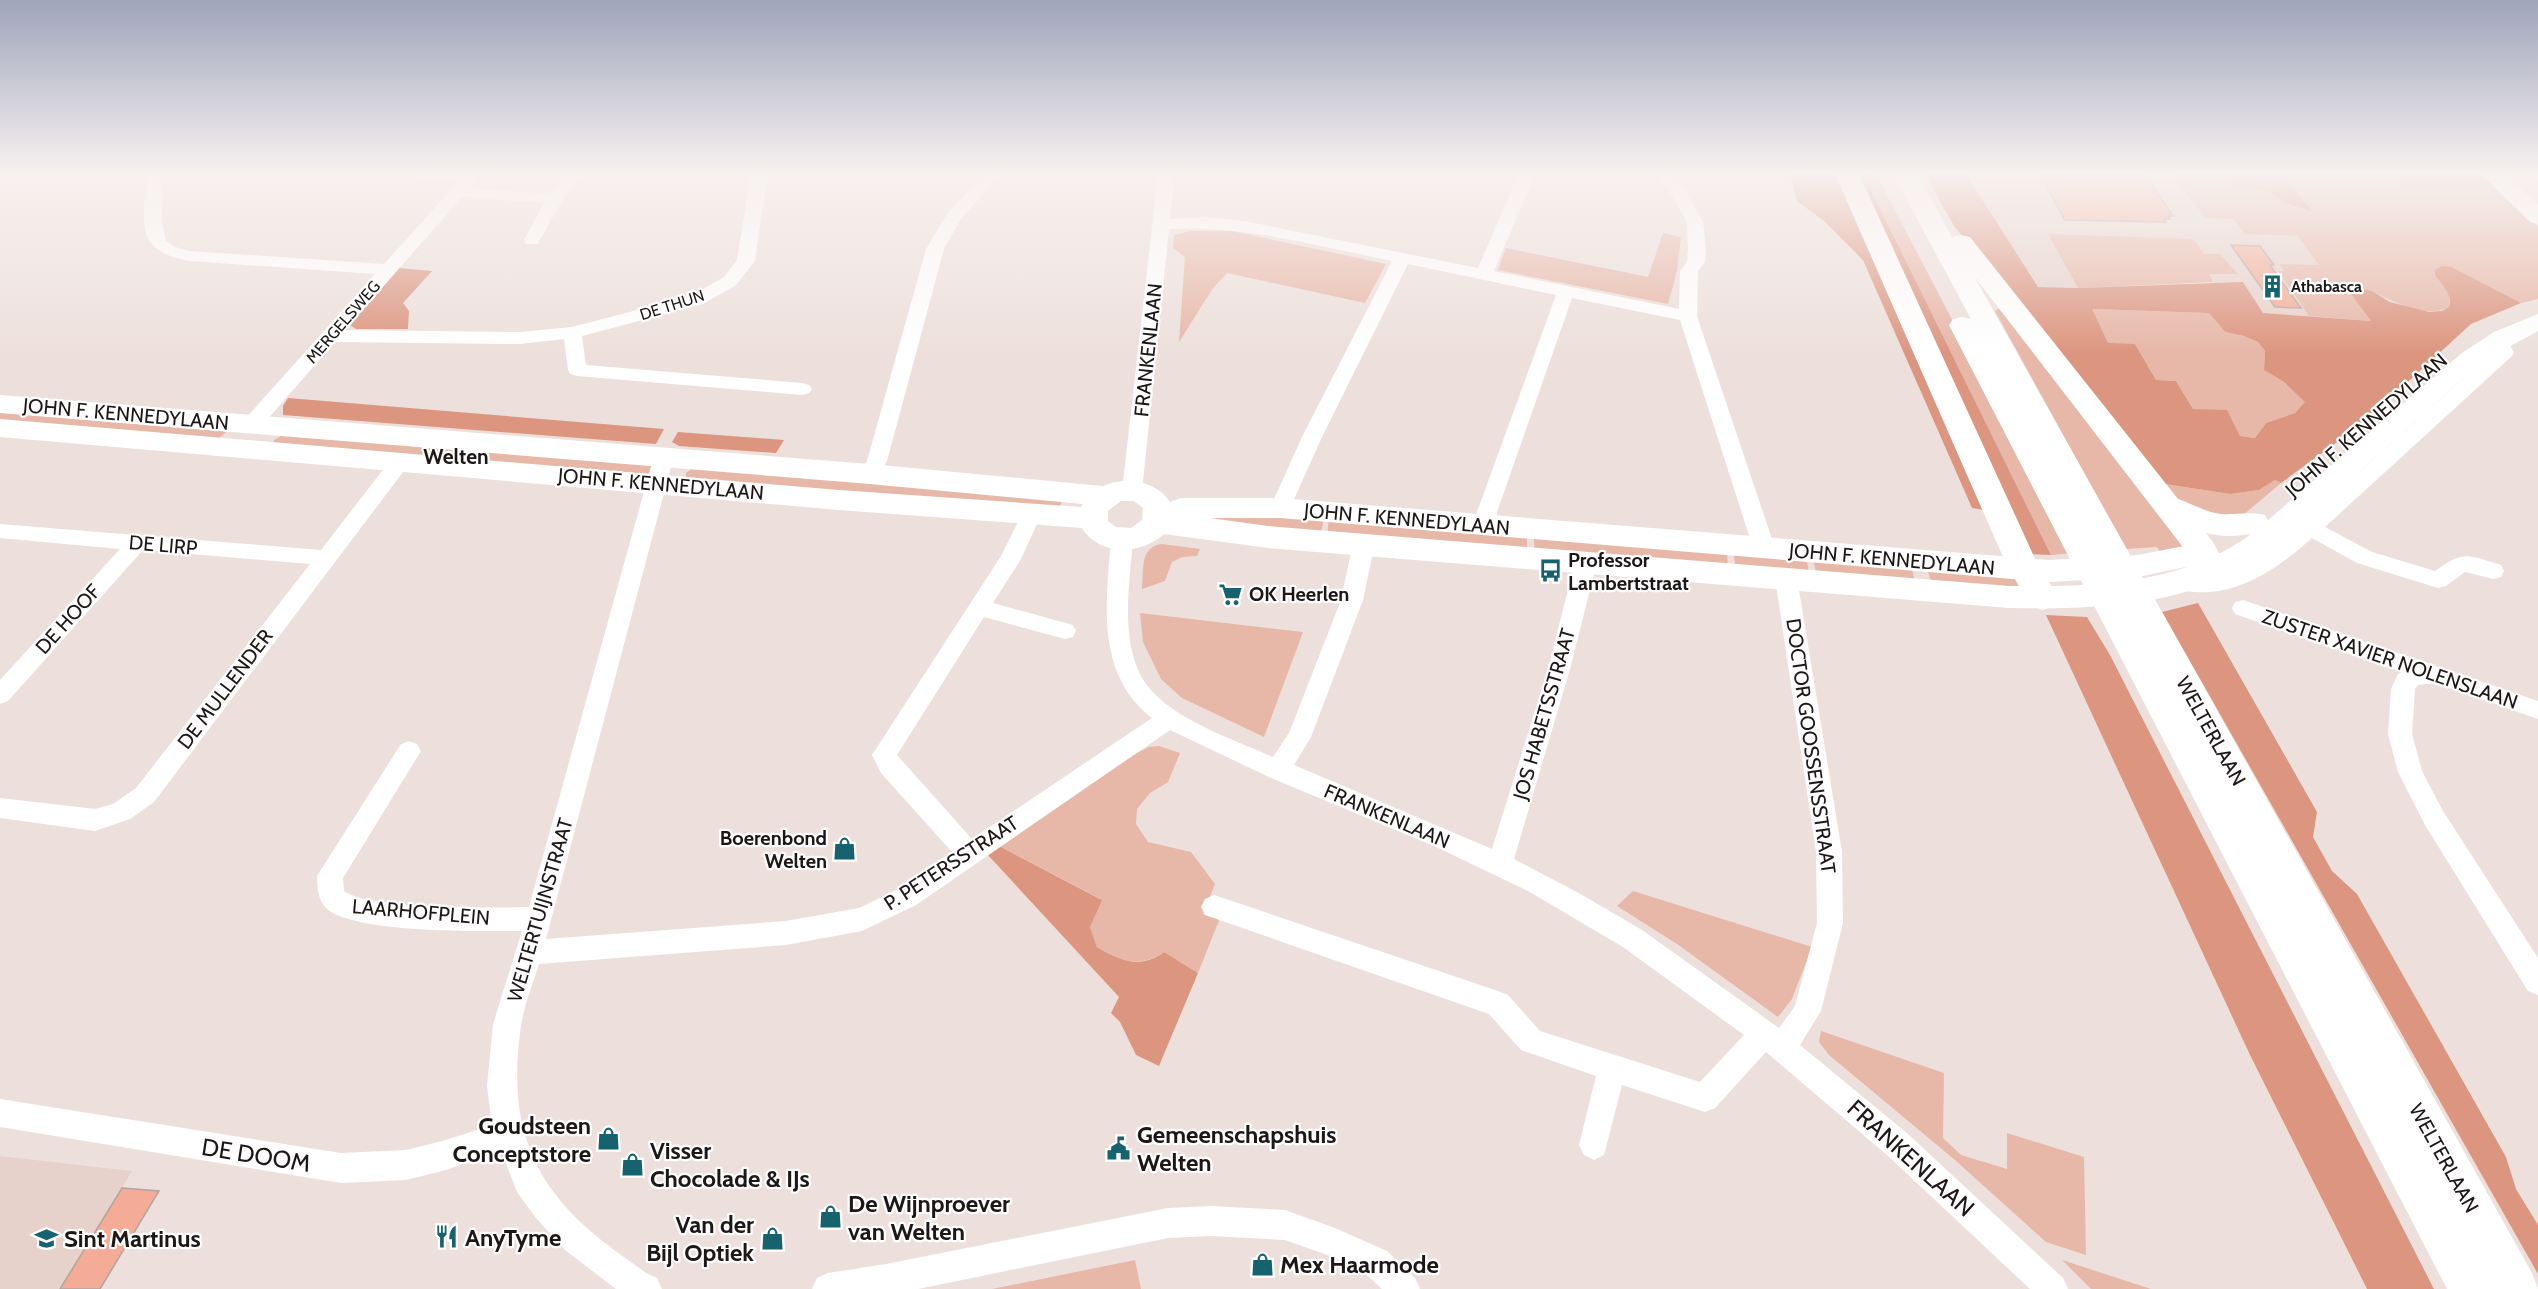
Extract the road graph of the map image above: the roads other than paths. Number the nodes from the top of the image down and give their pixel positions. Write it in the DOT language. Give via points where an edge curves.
graph roads {
  1 [pos="156,234"];
  2 [pos="420,234"];
  3 [pos="535,234"];
  4 [pos="750,234"];
  5 [pos="944,234"];
  6 [pos="1159,234"];
  7 [pos="1277,234"];
  8 [pos="1502,234"];
  9 [pos="1696,234"];
  10 [pos="1876,234"];
  11 [pos="1916,234"];
  12 [pos="1938,234"];
  13 [pos="1956,234"];
  14 [pos="532,240"];
  15 [pos="1402,259"];
  16 [pos="388,270"];
  17 [pos="1485,274"];
  18 [pos="1566,291"];
  19 [pos="2538,303"];
  20 [pos="1688,316"];
  21 [pos="2538,322"];
  22 [pos="572,333"];
  23 [pos="332,336"];
  24 [pos="2495,341"];
  25 [pos="802,389"];
  26 [pos="0,404"];
  27 [pos="252,424"];
  28 [pos="0,428"];
  29 [pos="230,449"];
  30 [pos="399,463"];
  31 [pos="659,471"];
  32 [pos="870,474"];
  33 [pos="1110,502"];
  34 [pos="2167,505"];
  35 [pos="1280,508"];
  36 [pos="1031,515"];
  37 [pos="1158,515"];
  38 [pos="2254,523"];
  39 [pos="1486,526"];
  40 [pos="2310,528"];
  41 [pos="0,531"];
  42 [pos="1122,539"];
  43 [pos="137,543"];
  44 [pos="1364,543"];
  45 [pos="1764,548"];
  46 [pos="325,558"];
  47 [pos="1586,562"];
  48 [pos="2189,567"];
  49 [pos="2493,571"];
  50 [pos="1786,578"];
  51 [pos="2044,584"];
  52 [pos="979,607"];
  53 [pos="2242,608"];
  54 [pos="1065,631"];
  55 [pos="2433,675"];
  56 [pos="0,695"];
  57 [pos="2538,710"];
  58 [pos="1169,719"];
  59 [pos="409,751"];
  60 [pos="1278,770"];
  61 [pos="0,808"];
  62 [pos="969,853"];
  63 [pos="1499,866"];
  64 [pos="1214,907"];
  65 [pos="539,919"];
  66 [pos="528,953"];
  67 [pos="2538,982"];
  68 [pos="1773,1040"];
  69 [pos="1612,1068"];
  70 [pos="0,1113"];
  71 [pos="508,1133"];
  72 [pos="1594,1145"];
  73 [pos="887,1284"];
  74 [pos="646,1289"];
  75 [pos="828,1289"];
  76 [pos="1404,1289"];
  77 [pos="2052,1289"];
  78 [pos="2472,1289"];
  79 [pos="2516,1289"];
  1 -- 16 [label="street" via="165,250 196,256"];
  2 -- 16 [label="street, MERGELSWEG"];
  3 -- 14 [label="street"];
  4 -- 22 [label="street, DE THUN" via="746,261 730,280 710,294"];
  5 -- 32 [label="street" via="935,249 877,461"];
  6 -- 33 [label="street, FRANKENLAAN"];
  7 -- 15 [label="street"];
  8 -- 17 [label="street"];
  9 -- 20 [label="street" via="1696,262 1689,272"];
  10 -- 51 [label="main road"];
  11 -- 78 [label="main road, WELTERLAAN"];
  12 -- 79 [label="main road, WELTERLAAN"];
  13 -- 34 [label="main road"];
  15 -- 17 [label="street"];
  15 -- 35 [label="street"];
  16 -- 23 [label="street, MERGELSWEG"];
  17 -- 18 [label="street"];
  18 -- 20 [label="street"];
  18 -- 39 [label="street" via="1487,512"];
  19 -- 38 [label="street, JOHN F. KENNEDYLAAN" via="2477,329"];
  20 -- 45 [label="street"];
  21 -- 24 [label="street, JOHN F. KENNEDYLAAN"];
  22 -- 23 [label="street, DE THUN" via="520,338"];
  22 -- 25 [label="street" via="577,370"];
  23 -- 27 [label="street, MERGELSWEG"];
  24 -- 40 [label="street, JOHN F. KENNEDYLAAN" via="2505,352"];
  24 -- 48 [label="street, JOHN F. KENNEDYLAAN" via="2245,554"];
  26 -- 27 [label="street, JOHN F. KENNEDYLAAN"];
  27 -- 29 [label="street, JOHN F. KENNEDYLAAN"];
  27 -- 31 [label="street, JOHN F. KENNEDYLAAN"];
  28 -- 29 [label="street, JOHN F. KENNEDYLAAN"];
  29 -- 30 [label="street, JOHN F. KENNEDYLAAN"];
  30 -- 31 [label="street, JOHN F. KENNEDYLAAN"];
  30 -- 46 [label="street, DE MULLENDER"];
  31 -- 32 [label="street, JOHN F. KENNEDYLAAN"];
  31 -- 36 [label="street, JOHN F. KENNEDYLAAN"];
  31 -- 65 [label="street, WELTERTUIJNSTRAAT"];
  32 -- 33 [label="street, JOHN F. KENNEDYLAAN"];
  33 -- 36 [label="street, JOHN F. KENNEDYLAAN"];
  33 -- 37 [label="street" via="1148,495"];
  33 -- 42 [label="street" via="1094,524 1102,533"];
  34 -- 38 [label="main road" via="2215,526"];
  34 -- 48 [label="main road"];
  35 -- 37 [label="street, JOHN F. KENNEDYLAAN" via="1189,509"];
  35 -- 39 [label="street, JOHN F. KENNEDYLAAN"];
  36 -- 52 [label="street" via="1010,559"];
  37 -- 42 [label="street" via="1148,532"];
  37 -- 44 [label="street, JOHN F. KENNEDYLAAN" via="1185,525 1268,537"];
  38 -- 48 [label="street, JOHN F. KENNEDYLAAN"];
  39 -- 45 [label="street, JOHN F. KENNEDYLAAN"];
  40 -- 48 [label="street, JOHN F. KENNEDYLAAN" via="2266,562 2236,579 2194,586"];
  40 -- 49 [label="street" via="2365,558 2438,580 2462,563"];
  41 -- 43 [label="street, DE LIRP"];
  42 -- 58 [label="street, FRANKENLAAN" via="1118,639 1121,657 1141,695"];
  43 -- 46 [label="street, DE LIRP"];
  43 -- 56 [label="street, DE HOOF"];
  44 -- 47 [label="street, JOHN F. KENNEDYLAAN"];
  44 -- 60 [label="street" via="1352,600 1299,737"];
  45 -- 51 [label="street, JOHN F. KENNEDYLAAN"];
  46 -- 61 [label="street, DE MULLENDER" via="145,795 134,804 95,820"];
  47 -- 50 [label="street, JOHN F. KENNEDYLAAN"];
  47 -- 63 [label="street, JOS HABETSSTRAAT" via="1556,680"];
  48 -- 51 [label="street, JOHN F. KENNEDYLAAN" via="2119,592"];
  50 -- 51 [label="street, JOHN F. KENNEDYLAAN"];
  50 -- 68 [label="street, DOCTOR GOOSSENSSTRAAT" via="1829,852 1830,923 1807,1011"];
  52 -- 54 [label="street"];
  52 -- 62 [label="street" via="884,755"];
  53 -- 55 [label="street, ZUSTER XAVIER NOLENSLAAN"];
  55 -- 57 [label="street, ZUSTER XAVIER NOLENSLAAN"];
  55 -- 67 [label="street" via="2406,680 2403,689 2400,734 2410,772 2434,818"];
  58 -- 60 [label="street, FRANKENLAAN"];
  58 -- 62 [label="street, P. PETERSSTRAAT"];
  59 -- 65 [label="street, LAARHOFPLEIN" via="330,876 329,889 335,901 350,909 408,915 473,920"];
  60 -- 63 [label="street, FRANKENLAAN"];
  62 -- 66 [label="street, P. PETERSSTRAAT" via="907,897 841,925 786,933"];
  63 -- 68 [label="street, FRANKENLAAN" via="1597,916 1672,964"];
  64 -- 69 [label="street" via="1498,1004 1531,1041"];
  65 -- 66 [label="street, WELTERTUIJNSTRAAT"];
  66 -- 71 [label="street, WELTERTUIJNSTRAAT" via="506,1035 501,1086"];
  68 -- 69 [label="street" via="1705,1098"];
  68 -- 77 [label="street, FRANKENLAAN" via="1881,1128"];
  69 -- 72 [label="street"];
  70 -- 71 [label="street, DE DOOM" via="372,1170 441,1158"];
  71 -- 74 [label="street, WELTERTUIJNSTRAAT" via="528,1181 546,1207 576,1239"];
  73 -- 75 [label="street"];
  73 -- 76 [label="street" via="1168,1223 1211,1221 1285,1226 1335,1243 1376,1262"];
}
